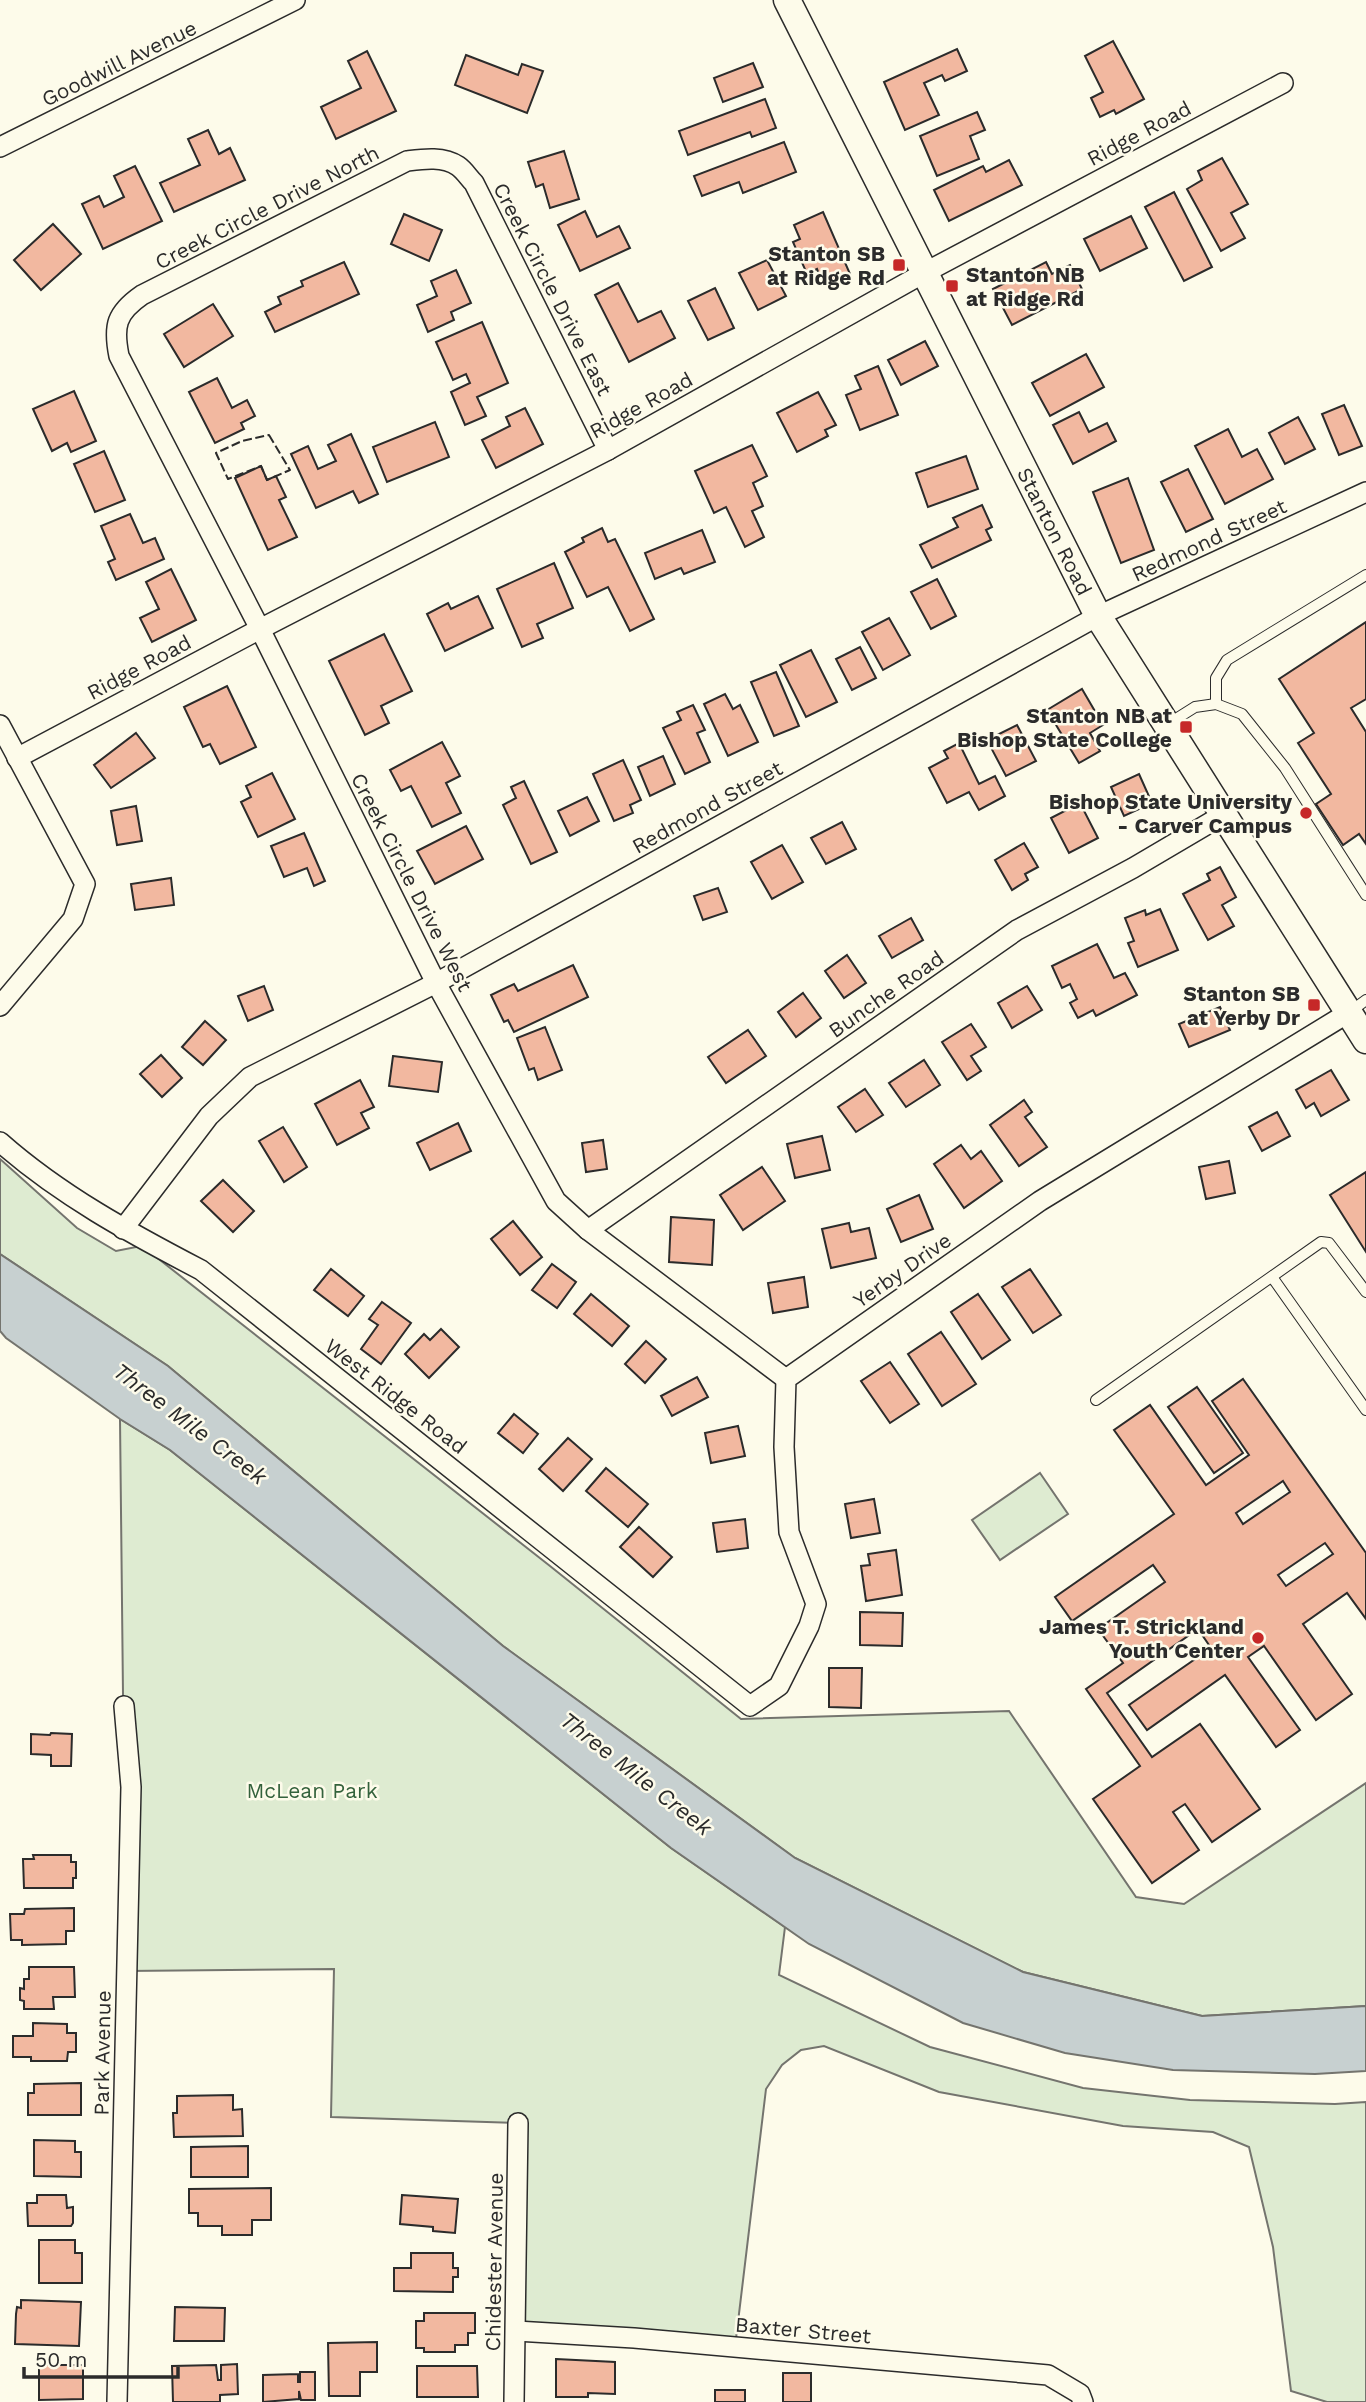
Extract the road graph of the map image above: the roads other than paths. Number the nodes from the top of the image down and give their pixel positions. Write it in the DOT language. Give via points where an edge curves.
graph roads {
  1 [pos="295,0"];
  2 [pos="787,0"];
  3 [pos="1283,83"];
  4 [pos="0,148"];
  5 [pos="444,161"];
  6 [pos="924,272"];
  7 [pos="120,318"];
  8 [pos="608,450"];
  9 [pos="1366,492"];
  10 [pos="1366,575"];
  11 [pos="1098,616"];
  12 [pos="260,629"];
  13 [pos="1216,704"];
  14 [pos="0,725"];
  15 [pos="1166,726"];
  16 [pos="16,758"];
  17 [pos="1223,815"];
  18 [pos="1366,895"];
  19 [pos="436,983"];
  20 [pos="0,1006"];
  21 [pos="1357,1007"];
  22 [pos="1366,1040"];
  23 [pos="0,1142"];
  24 [pos="122,1229"];
  25 [pos="588,1230"];
  26 [pos="1272,1277"];
  27 [pos="1366,1292"];
  28 [pos="786,1379"];
  29 [pos="1097,1399"];
  30 [pos="1366,1410"];
  31 [pos="124,1706"];
  32 [pos="518,2123"];
  33 [pos="516,2331"];
  34 [pos="1082,2398"];
  35 [pos="117,2402"];
  36 [pos="514,2402"];
  1 -- 4 [label="street, Goodwill Avenue"];
  2 -- 6 [label="street, Stanton Road"];
  3 -- 6 [label="street, Ridge Road"];
  5 -- 7 [label="street, Creek Circle Drive North" via="407,161 142,295"];
  5 -- 8 [label="street, Creek Circle Drive East" via="458,166 474,183"];
  6 -- 8 [label="street, Ridge Road"];
  6 -- 11 [label="street, Stanton Road"];
  7 -- 12 [label="street, Creek Circle Drive West" via="115,334 119,356"];
  8 -- 12 [label="street, Ridge Road"];
  9 -- 11 [label="street, Redmond Street"];
  10 -- 13 [label="lane" via="1227,660 1216,678"];
  11 -- 15 [label="street, Stanton Road"];
  11 -- 19 [label="street, Redmond Street"];
  12 -- 16 [label="street, Ridge Road"];
  12 -- 19 [label="street, Creek Circle Drive West"];
  13 -- 15 [label="lane" via="1195,707"];
  13 -- 18 [label="lane" via="1242,714 1285,768"];
  14 -- 16 [label="street"];
  15 -- 17 [label="street, Stanton Road"];
  16 -- 20 [label="street" via="85,884 73,919"];
  17 -- 21 [label="street, Stanton Road"];
  17 -- 25 [label="street, Bunche Road" via="1017,930"];
  19 -- 24 [label="street, Redmond Street" via="250,1077 209,1116"];
  19 -- 25 [label="street, Creek Circle Drive West" via="556,1202"];
  21 -- 22 [label="street, Stanton Road"];
  21 -- 28 [label="street, Yerby Drive" via="1040,1201"];
  23 -- 24 [label="street, West Ridge Road"];
  24 -- 28 [label="street, West Ridge Road" via="201,1269 750,1706 779,1686 816,1604 789,1532"];
  25 -- 28 [label="street, Creek Circle Drive West"];
  26 -- 27 [label="lane" via="1326,1241"];
  26 -- 29 [label="lane"];
  26 -- 30 [label="lane"];
  31 -- 35 [label="street, Park Avenue" via="131,1787"];
  32 -- 33 [label="street, Chidester Avenue"];
  33 -- 34 [label="street, Baxter Street" via="1048,2375"];
  33 -- 36 [label="street, Chidester Avenue"];
}
